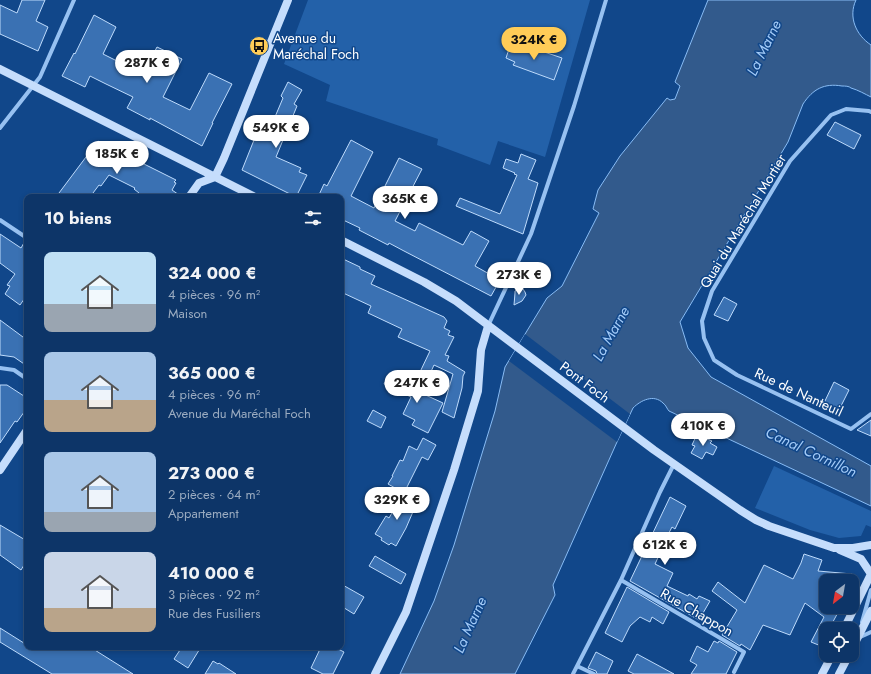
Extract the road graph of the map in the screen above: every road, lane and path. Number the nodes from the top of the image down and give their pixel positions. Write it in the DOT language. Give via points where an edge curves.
graph roads {
  1 [pos="74,0"];
  2 [pos="288,0"];
  3 [pos="606,0"];
  4 [pos="0,69"];
  5 [pos="33,86"];
  6 [pos="871,112"];
  7 [pos="0,128"];
  8 [pos="215,177"];
  9 [pos="191,194"];
  10 [pos="249,194"];
  11 [pos="0,220"];
  12 [pos="24,236"];
  13 [pos="344,242"];
  14 [pos="488,326"];
  15 [pos="0,368"];
  16 [pos="736,375"];
  17 [pos="24,377"];
  18 [pos="871,414"];
  19 [pos="24,434"];
  20 [pos="674,464"];
  21 [pos="0,470"];
  22 [pos="868,545"];
  23 [pos="834,548"];
  24 [pos="871,574"];
  25 [pos="621,580"];
  26 [pos="871,580"];
  27 [pos="871,590"];
  28 [pos="871,612"];
  29 [pos="847,622"];
  30 [pos="871,632"];
  31 [pos="859,634"];
  32 [pos="859,636"];
  33 [pos="859,638"];
  34 [pos="828,662"];
  35 [pos="845,662"];
  36 [pos="577,666"];
  37 [pos="734,672"];
  38 [pos="375,674"];
  39 [pos="573,674"];
  40 [pos="594,674"];
  41 [pos="822,674"];
  42 [pos="839,674"];
  1 -- 5 [label="street" via="40,77"];
  2 -- 8 [label="main road"];
  3 -- 14 [label="street" via="531,234"];
  4 -- 5 [label="main road"];
  5 -- 7 [label="street"];
  5 -- 8 [label="main road"];
  6 -- 16 [label="street, Quai du Maréchal Mortier" via="846,109 831,115 790,161 712,291 702,321 704,338 714,360"];
  8 -- 9 [label="main road" via="199,183"];
  8 -- 10 [label="main road"];
  11 -- 12 [label="street"];
  13 -- 14 [label="main road" via="429,285 456,301"];
  14 -- 20 [label="main road, Pont Foch"];
  14 -- 38 [label="main road" via="481,350 478,391 454,470 406,612"];
  15 -- 17 [label="street" via="14,370"];
  16 -- 18 [label="street, Rue de Nanteuil" via="851,429"];
  19 -- 21 [label="main road"];
  20 -- 23 [label="main road, Pont Foch" via="756,520"];
  20 -- 25 [label="street"];
  22 -- 23 [label="main road"];
  23 -- 24 [label="main road, Pont Foch" via="861,559"];
  24 -- 26 [label="street"];
  24 -- 29 [label="main road"];
  25 -- 36 [label="street"];
  25 -- 37 [label="street, Rue Chappon" via="744,652"];
  27 -- 31 [label="street"];
  28 -- 32 [label="main road"];
  30 -- 33 [label="street"];
  34 -- 41 [label="main road"];
  35 -- 42 [label="main road"];
  36 -- 39 [label="street"];
  36 -- 40 [label="street"];
}
